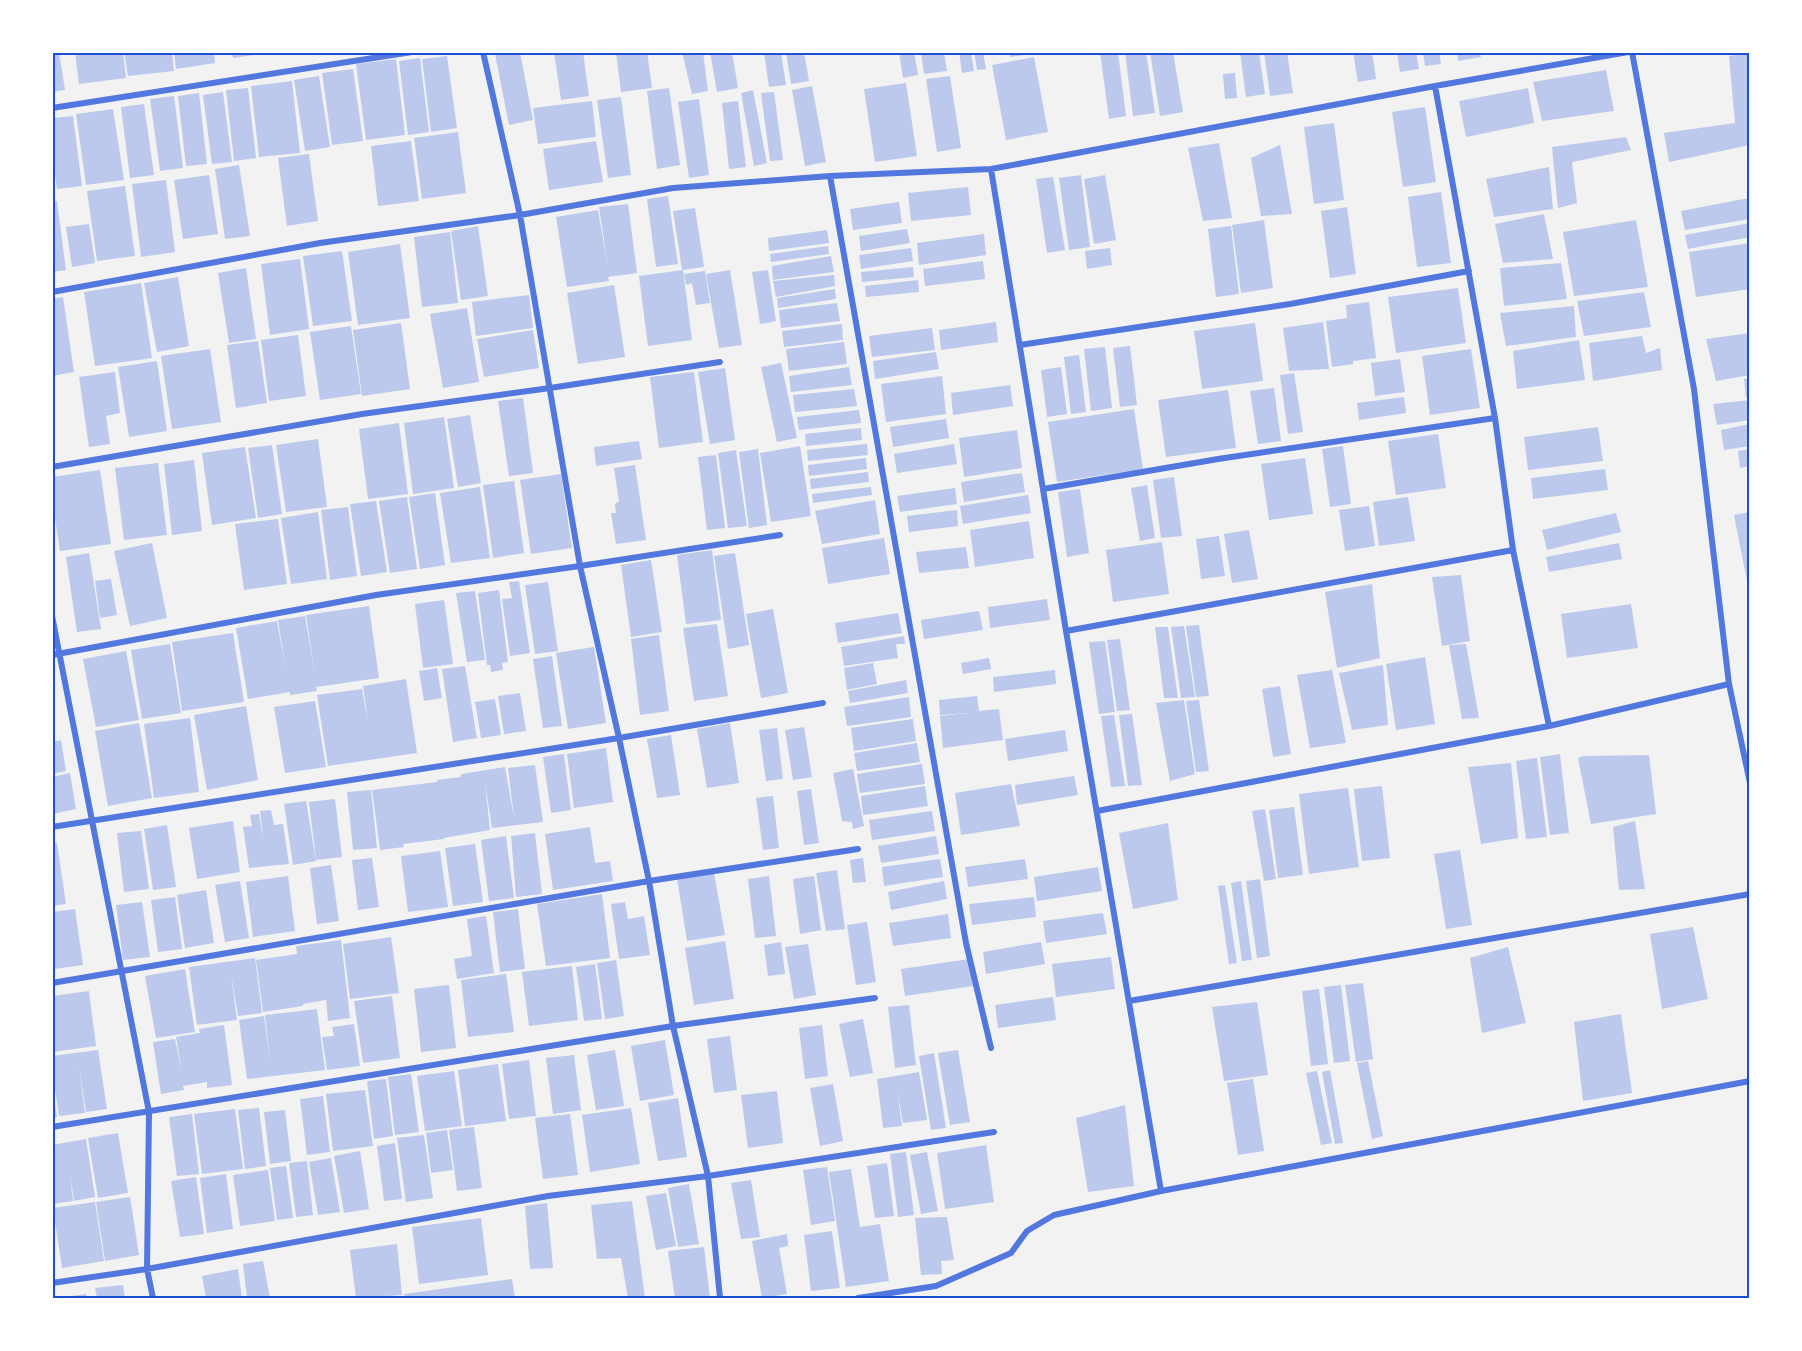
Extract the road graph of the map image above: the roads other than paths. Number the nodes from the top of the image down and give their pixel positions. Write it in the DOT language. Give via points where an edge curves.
graph roads {
  1 [pos="412,52"];
  2 [pos="483,52"];
  3 [pos="1630,52"];
  4 [pos="1435,86"];
  5 [pos="52,108"];
  6 [pos="991,169"];
  7 [pos="830,176"];
  8 [pos="520,214"];
  9 [pos="1469,272"];
  10 [pos="52,291"];
  11 [pos="1020,345"];
  12 [pos="720,362"];
  13 [pos="550,388"];
  14 [pos="1495,418"];
  15 [pos="52,467"];
  16 [pos="1043,489"];
  17 [pos="780,535"];
  18 [pos="1513,550"];
  19 [pos="580,566"];
  20 [pos="52,616"];
  21 [pos="1066,631"];
  22 [pos="56,655"];
  23 [pos="1729,684"];
  24 [pos="823,703"];
  25 [pos="1549,726"];
  26 [pos="619,738"];
  27 [pos="1749,783"];
  28 [pos="1097,811"];
  29 [pos="92,821"];
  30 [pos="52,827"];
  31 [pos="858,849"];
  32 [pos="649,881"];
  33 [pos="1749,894"];
  34 [pos="121,972"];
  35 [pos="52,983"];
  36 [pos="875,998"];
  37 [pos="1129,1001"];
  38 [pos="673,1026"];
  39 [pos="991,1048"];
  40 [pos="1749,1081"];
  41 [pos="148,1112"];
  42 [pos="52,1127"];
  43 [pos="994,1132"];
  44 [pos="708,1176"];
  45 [pos="1161,1191"];
  46 [pos="147,1269"];
  47 [pos="52,1282"];
  48 [pos="153,1299"];
  49 [pos="720,1299"];
  50 [pos="858,1299"];
  1 -- 5 [label="street"];
  2 -- 8 [label="street"];
  3 -- 4 [label="street"];
  3 -- 23 [label="street" via="1694,388"];
  4 -- 6 [label="street"];
  4 -- 9 [label="street"];
  6 -- 7 [label="street"];
  6 -- 11 [label="street"];
  7 -- 8 [label="street" via="673,188"];
  7 -- 39 [label="street" via="966,943"];
  8 -- 10 [label="street" via="320,243"];
  8 -- 13 [label="street"];
  9 -- 11 [label="street"];
  9 -- 14 [label="street"];
  11 -- 16 [label="street"];
  12 -- 13 [label="street"];
  13 -- 15 [label="street" via="362,414"];
  13 -- 19 [label="street"];
  14 -- 16 [label="street"];
  14 -- 18 [label="street"];
  16 -- 21 [label="street"];
  17 -- 19 [label="street"];
  18 -- 21 [label="street"];
  18 -- 25 [label="street"];
  19 -- 22 [label="street" via="376,595"];
  19 -- 26 [label="street"];
  20 -- 22 [label="street"];
  21 -- 28 [label="street"];
  22 -- 29 [label="street"];
  23 -- 25 [label="street"];
  23 -- 27 [label="street"];
  24 -- 26 [label="street"];
  25 -- 28 [label="street"];
  26 -- 29 [label="street"];
  26 -- 32 [label="street"];
  28 -- 37 [label="street"];
  29 -- 30 [label="street"];
  29 -- 34 [label="street"];
  31 -- 32 [label="street"];
  32 -- 34 [label="street"];
  32 -- 38 [label="street"];
  33 -- 37 [label="street"];
  34 -- 35 [label="street"];
  34 -- 41 [label="street"];
  36 -- 38 [label="street"];
  37 -- 45 [label="street"];
  38 -- 41 [label="street"];
  38 -- 44 [label="street"];
  40 -- 45 [label="street"];
  41 -- 42 [label="street"];
  41 -- 46 [label="street"];
  43 -- 44 [label="street"];
  44 -- 46 [label="street" via="548,1196"];
  44 -- 49 [label="street"];
  45 -- 50 [label="street" via="1054,1215 1027,1231 1011,1253 936,1286"];
  46 -- 47 [label="street"];
  46 -- 48 [label="street"];
}
